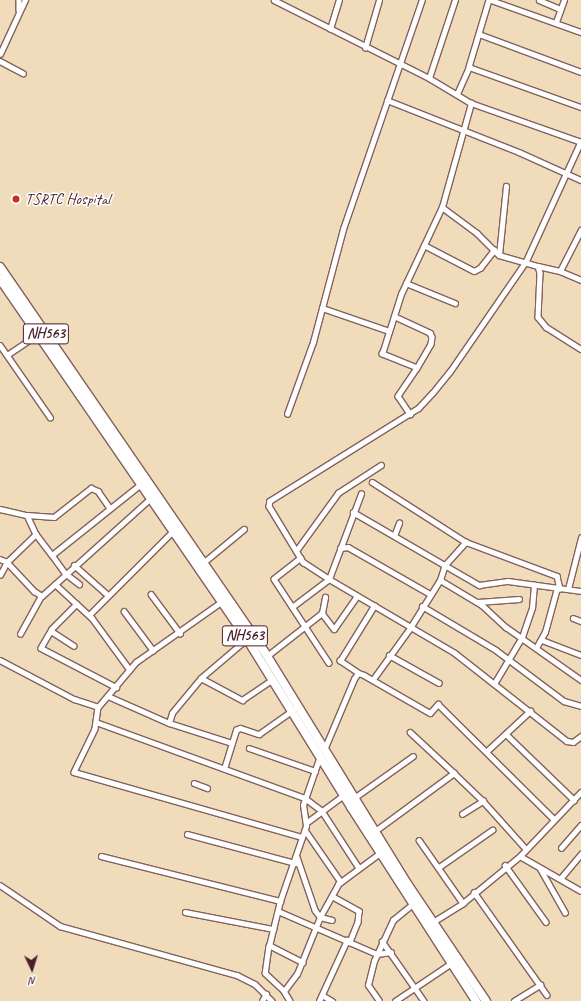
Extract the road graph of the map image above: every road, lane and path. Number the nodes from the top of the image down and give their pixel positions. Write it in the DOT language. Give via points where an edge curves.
graph roads {
  1 [pos="19,0"];
  2 [pos="25,0"];
  3 [pos="274,0"];
  4 [pos="339,0"];
  5 [pos="379,0"];
  6 [pos="422,0"];
  7 [pos="455,0"];
  8 [pos="490,0"];
  9 [pos="539,0"];
  10 [pos="564,0"];
  11 [pos="560,9"];
  12 [pos="20,12"];
  13 [pos="556,22"];
  14 [pos="330,29"];
  15 [pos="581,32"];
  16 [pos="479,34"];
  17 [pos="365,48"];
  18 [pos="0,54"];
  19 [pos="0,61"];
  20 [pos="399,63"];
  21 [pos="469,67"];
  22 [pos="581,72"];
  23 [pos="23,73"];
  24 [pos="429,78"];
  25 [pos="458,94"];
  26 [pos="387,100"];
  27 [pos="471,104"];
  28 [pos="581,107"];
  29 [pos="464,132"];
  30 [pos="581,142"];
  31 [pos="567,174"];
  32 [pos="581,180"];
  33 [pos="506,186"];
  34 [pos="442,207"];
  35 [pos="581,230"];
  36 [pos="579,238"];
  37 [pos="424,245"];
  38 [pos="494,250"];
  39 [pos="499,255"];
  40 [pos="526,262"];
  41 [pos="538,266"];
  42 [pos="0,267"];
  43 [pos="560,271"];
  44 [pos="0,279"];
  45 [pos="581,280"];
  46 [pos="406,283"];
  47 [pos="455,303"];
  48 [pos="322,308"];
  49 [pos="394,316"];
  50 [pos="389,331"];
  51 [pos="38,334"];
  52 [pos="0,345"];
  53 [pos="581,349"];
  54 [pos="7,355"];
  55 [pos="417,368"];
  56 [pos="287,414"];
  57 [pos="410,414"];
  58 [pos="50,417"];
  59 [pos="381,465"];
  60 [pos="372,482"];
  61 [pos="141,484"];
  62 [pos="361,494"];
  63 [pos="154,496"];
  64 [pos="110,508"];
  65 [pos="0,509"];
  66 [pos="353,512"];
  67 [pos="26,515"];
  68 [pos="399,523"];
  69 [pos="244,529"];
  70 [pos="173,531"];
  71 [pos="36,534"];
  72 [pos="394,536"];
  73 [pos="581,538"];
  74 [pos="466,542"];
  75 [pos="340,548"];
  76 [pos="296,551"];
  77 [pos="52,555"];
  78 [pos="300,558"];
  79 [pos="0,559"];
  80 [pos="7,562"];
  81 [pos="204,563"];
  82 [pos="74,565"];
  83 [pos="445,566"];
  84 [pos="65,573"];
  85 [pos="0,575"];
  86 [pos="329,580"];
  87 [pos="440,580"];
  88 [pos="55,584"];
  89 [pos="79,584"];
  90 [pos="534,585"];
  91 [pos="558,588"];
  92 [pos="568,589"];
  93 [pos="581,591"];
  94 [pos="151,594"];
  95 [pos="430,594"];
  96 [pos="108,595"];
  97 [pos="41,596"];
  98 [pos="357,596"];
  99 [pos="325,597"];
  100 [pos="519,599"];
  101 [pos="221,602"];
  102 [pos="478,602"];
  103 [pos="77,604"];
  104 [pos="292,606"];
  105 [pos="374,606"];
  106 [pos="422,606"];
  107 [pos="124,611"];
  108 [pos="322,613"];
  109 [pos="88,615"];
  110 [pos="573,618"];
  111 [pos="581,621"];
  112 [pos="306,627"];
  113 [pos="410,628"];
  114 [pos="51,631"];
  115 [pos="180,632"];
  116 [pos="20,634"];
  117 [pos="250,637"];
  118 [pos="522,637"];
  119 [pos="542,640"];
  120 [pos="74,646"];
  121 [pos="536,648"];
  122 [pos="153,650"];
  123 [pos="390,655"];
  124 [pos="581,655"];
  125 [pos="267,656"];
  126 [pos="508,658"];
  127 [pos="0,660"];
  128 [pos="329,664"];
  129 [pos="130,670"];
  130 [pos="358,673"];
  131 [pos="201,678"];
  132 [pos="374,678"];
  133 [pos="273,679"];
  134 [pos="581,680"];
  135 [pos="439,683"];
  136 [pos="494,684"];
  137 [pos="116,687"];
  138 [pos="108,696"];
  139 [pos="581,706"];
  140 [pos="98,707"];
  141 [pos="293,710"];
  142 [pos="530,711"];
  143 [pos="96,722"];
  144 [pos="169,723"];
  145 [pos="410,732"];
  146 [pos="506,734"];
  147 [pos="581,736"];
  148 [pos="232,743"];
  149 [pos="249,748"];
  150 [pos="487,751"];
  151 [pos="322,753"];
  152 [pos="413,756"];
  153 [pos="224,769"];
  154 [pos="315,771"];
  155 [pos="454,773"];
  156 [pos="194,783"];
  157 [pos="208,788"];
  158 [pos="581,792"];
  159 [pos="349,794"];
  160 [pos="305,798"];
  161 [pos="574,800"];
  162 [pos="483,801"];
  163 [pos="322,811"];
  164 [pos="462,814"];
  165 [pos="554,819"];
  166 [pos="306,824"];
  167 [pos="581,825"];
  168 [pos="305,830"];
  169 [pos="492,830"];
  170 [pos="375,831"];
  171 [pos="187,834"];
  172 [pos="302,838"];
  173 [pos="419,840"];
  174 [pos="561,848"];
  175 [pos="526,849"];
  176 [pos="380,853"];
  177 [pos="581,854"];
  178 [pos="101,856"];
  179 [pos="520,856"];
  180 [pos="297,857"];
  181 [pos="295,863"];
  182 [pos="505,865"];
  183 [pos="439,867"];
  184 [pos="359,868"];
  185 [pos="540,868"];
  186 [pos="560,879"];
  187 [pos="341,882"];
  188 [pos="0,885"];
  189 [pos="580,890"];
  190 [pos="474,892"];
  191 [pos="332,896"];
  192 [pos="280,901"];
  193 [pos="463,903"];
  194 [pos="413,904"];
  195 [pos="278,910"];
  196 [pos="185,912"];
  197 [pos="565,912"];
  198 [pos="320,917"];
  199 [pos="332,920"];
  200 [pos="434,922"];
  201 [pos="546,922"];
  202 [pos="316,927"];
  203 [pos="273,929"];
  204 [pos="348,941"];
  205 [pos="382,941"];
  206 [pos="269,946"];
  207 [pos="391,952"];
  208 [pos="377,954"];
  209 [pos="303,963"];
  210 [pos="450,964"];
  211 [pos="540,985"];
  212 [pos="415,988"];
  213 [pos="284,991"];
  214 [pos="266,994"];
  215 [pos="322,995"];
  216 [pos="547,995"];
  217 [pos="262,1001"];
  218 [pos="272,1001"];
  219 [pos="290,1001"];
  220 [pos="319,1001"];
  221 [pos="332,1001"];
  222 [pos="379,1001"];
  223 [pos="395,1001"];
  224 [pos="424,1001"];
  225 [pos="476,1001"];
  226 [pos="486,1001"];
  227 [pos="514,1001"];
  1 -- 12 [label="street"];
  2 -- 12 [label="street"];
  3 -- 14 [label="street"];
  4 -- 14 [label="street"];
  5 -- 17 [label="street"];
  6 -- 20 [label="street"];
  7 -- 24 [label="street"];
  8 -- 13 [label="street"];
  8 -- 16 [label="street"];
  9 -- 11 [label="street"];
  10 -- 11 [label="street"];
  11 -- 13 [label="street"];
  12 -- 18 [label="street"];
  13 -- 15 [label="street"];
  14 -- 17 [label="street"];
  16 -- 21 [label="street"];
  16 -- 22 [label="street"];
  17 -- 20 [label="street"];
  19 -- 23 [label="street"];
  20 -- 24 [label="street"];
  20 -- 26 [label="street"];
  21 -- 25 [label="street"];
  21 -- 28 [label="street"];
  24 -- 25 [label="street"];
  25 -- 27 [label="street"];
  26 -- 29 [label="street"];
  26 -- 48 [label="street" via="341,236"];
  27 -- 29 [label="street"];
  27 -- 30 [label="street"];
  29 -- 31 [label="street" via="519,152"];
  29 -- 34 [label="street"];
  30 -- 31 [label="street"];
  31 -- 32 [label="street"];
  31 -- 40 [label="street"];
  33 -- 39 [label="street"];
  34 -- 37 [label="street"];
  34 -- 38 [label="street" via="477,233"];
  35 -- 36 [label="street"];
  36 -- 43 [label="street"];
  37 -- 38 [label="street" via="474,271 480,268"];
  37 -- 46 [label="street"];
  38 -- 39 [label="street"];
  39 -- 40 [label="street"];
  40 -- 41 [label="street"];
  40 -- 57 [label="street" via="450,372 419,408"];
  41 -- 43 [label="street"];
  41 -- 53 [label="street" via="538,317 546,327"];
  42 -- 63 [label="highway, NH563"];
  43 -- 45 [label="street"];
  44 -- 51 [label="highway, NH563"];
  46 -- 47 [label="street"];
  46 -- 49 [label="street"];
  48 -- 50 [label="street"];
  48 -- 56 [label="street" via="313,342"];
  49 -- 50 [label="street"];
  49 -- 55 [label="street" via="431,335 431,344"];
  50 -- 55 [label="street" via="382,354"];
  51 -- 54 [label="street"];
  51 -- 61 [label="highway, NH563"];
  52 -- 54 [label="street"];
  54 -- 58 [label="street"];
  55 -- 57 [label="street" via="398,396"];
  57 -- 76 [label="street" via="270,501 272,513"];
  59 -- 76 [label="street" via="338,493"];
  60 -- 74 [label="street"];
  61 -- 63 [label="highway, NH563"];
  61 -- 64 [label="street"];
  62 -- 66 [label="street"];
  63 -- 70 [label="highway, NH563"];
  63 -- 81 [label="highway, NH563"];
  63 -- 82 [label="street"];
  64 -- 67 [label="street" via="98,491 92,488 54,517"];
  64 -- 77 [label="street"];
  65 -- 67 [label="street"];
  66 -- 72 [label="street"];
  66 -- 75 [label="street"];
  67 -- 71 [label="street"];
  68 -- 72 [label="street"];
  69 -- 81 [label="street"];
  70 -- 96 [label="street"];
  70 -- 101 [label="highway, NH563"];
  71 -- 77 [label="street"];
  71 -- 80 [label="street"];
  72 -- 83 [label="street"];
  73 -- 92 [label="street"];
  74 -- 83 [label="street"];
  74 -- 91 [label="street" via="557,576"];
  75 -- 86 [label="street"];
  75 -- 95 [label="street" via="348,547"];
  76 -- 78 [label="street"];
  77 -- 84 [label="street"];
  78 -- 86 [label="street"];
  78 -- 104 [label="street" via="274,579"];
  79 -- 80 [label="street"];
  80 -- 85 [label="street"];
  80 -- 97 [label="street"];
  81 -- 117 [label="highway, NH563"];
  82 -- 84 [label="street"];
  82 -- 96 [label="street"];
  83 -- 87 [label="street"];
  83 -- 90 [label="street" via="479,585 508,581"];
  84 -- 88 [label="street"];
  84 -- 89 [label="street"];
  86 -- 98 [label="street"];
  86 -- 104 [label="street"];
  87 -- 95 [label="street"];
  87 -- 102 [label="street"];
  88 -- 97 [label="street"];
  88 -- 103 [label="street"];
  90 -- 91 [label="street"];
  90 -- 118 [label="street" via="532,608"];
  91 -- 92 [label="street"];
  91 -- 119 [label="street"];
  92 -- 93 [label="street"];
  94 -- 115 [label="street"];
  95 -- 106 [label="street"];
  96 -- 109 [label="street"];
  97 -- 116 [label="street"];
  98 -- 105 [label="street"];
  98 -- 108 [label="street" via="334,629"];
  99 -- 108 [label="street"];
  100 -- 102 [label="street"];
  101 -- 115 [label="street"];
  101 -- 117 [label="highway, NH563"];
  102 -- 118 [label="street"];
  103 -- 109 [label="street"];
  103 -- 114 [label="street"];
  104 -- 112 [label="street"];
  105 -- 113 [label="street"];
  105 -- 130 [label="street" via="340,661"];
  106 -- 113 [label="street"];
  106 -- 126 [label="street"];
  107 -- 122 [label="street"];
  108 -- 112 [label="street"];
  109 -- 129 [label="street"];
  110 -- 111 [label="street"];
  112 -- 125 [label="street"];
  112 -- 128 [label="street"];
  113 -- 123 [label="street"];
  113 -- 136 [label="street" via="455,653"];
  114 -- 120 [label="street"];
  114 -- 137 [label="street" via="40,646 41,649 79,666"];
  115 -- 122 [label="street"];
  117 -- 125 [label="highway, NH563"];
  117 -- 131 [label="street"];
  117 -- 133 [label="highway, NH563"];
  118 -- 121 [label="street"];
  118 -- 126 [label="street"];
  119 -- 121 [label="street"];
  119 -- 124 [label="street"];
  121 -- 134 [label="street"];
  122 -- 129 [label="street"];
  123 -- 132 [label="street"];
  123 -- 135 [label="street"];
  125 -- 151 [label="highway, NH563"];
  126 -- 136 [label="street"];
  126 -- 139 [label="street" via="564,701"];
  127 -- 140 [label="street" via="74,699"];
  129 -- 137 [label="street"];
  130 -- 132 [label="street"];
  130 -- 151 [label="street"];
  131 -- 133 [label="street" via="242,700"];
  131 -- 144 [label="street" via="172,713"];
  132 -- 150 [label="street" via="430,713 438,704"];
  133 -- 141 [label="highway, NH563"];
  136 -- 142 [label="street"];
  137 -- 138 [label="street"];
  138 -- 140 [label="street"];
  138 -- 144 [label="street"];
  140 -- 143 [label="street"];
  141 -- 148 [label="street" via="258,734 238,729"];
  141 -- 151 [label="highway, NH563"];
  142 -- 146 [label="street"];
  142 -- 147 [label="street" via="567,741 573,742"];
  143 -- 153 [label="street"];
  143 -- 172 [label="street" via="74,772"];
  144 -- 148 [label="street"];
  145 -- 155 [label="street"];
  146 -- 150 [label="street"];
  146 -- 161 [label="street"];
  148 -- 153 [label="street"];
  149 -- 154 [label="street"];
  150 -- 165 [label="street"];
  151 -- 154 [label="street"];
  151 -- 159 [label="highway, NH563"];
  152 -- 159 [label="street"];
  153 -- 160 [label="street"];
  154 -- 160 [label="street"];
  155 -- 162 [label="street"];
  155 -- 170 [label="street"];
  156 -- 157 [label="street"];
  158 -- 161 [label="street"];
  159 -- 163 [label="street"];
  159 -- 170 [label="highway, NH563"];
  159 -- 176 [label="highway, NH563"];
  160 -- 163 [label="street"];
  160 -- 166 [label="street" via="302,809"];
  161 -- 165 [label="street"];
  162 -- 164 [label="street"];
  162 -- 175 [label="street"];
  163 -- 166 [label="street"];
  163 -- 184 [label="street"];
  165 -- 175 [label="street"];
  166 -- 168 [label="street"];
  167 -- 174 [label="street"];
  168 -- 172 [label="street"];
  168 -- 187 [label="street"];
  169 -- 183 [label="street"];
  170 -- 200 [label="highway, NH563"];
  171 -- 181 [label="street"];
  172 -- 180 [label="street"];
  173 -- 183 [label="street"];
  175 -- 179 [label="street"];
  176 -- 184 [label="street"];
  176 -- 194 [label="highway, NH563"];
  177 -- 186 [label="street"];
  178 -- 192 [label="street"];
  179 -- 182 [label="street"];
  179 -- 185 [label="street"];
  180 -- 181 [label="street"];
  180 -- 198 [label="street"];
  181 -- 192 [label="street"];
  182 -- 190 [label="street"];
  182 -- 201 [label="street"];
  183 -- 193 [label="street"];
  184 -- 187 [label="street"];
  185 -- 186 [label="street"];
  185 -- 197 [label="street"];
  186 -- 189 [label="street"];
  187 -- 191 [label="street"];
  188 -- 214 [label="street" via="60,926 237,975 255,984"];
  190 -- 193 [label="street"];
  190 -- 211 [label="street"];
  191 -- 198 [label="street"];
  191 -- 204 [label="street" via="359,912 358,922"];
  192 -- 195 [label="street"];
  193 -- 200 [label="street"];
  194 -- 205 [label="street" via="393,920"];
  194 -- 210 [label="highway, NH563"];
  195 -- 202 [label="street"];
  195 -- 203 [label="street"];
  196 -- 203 [label="street"];
  198 -- 199 [label="street"];
  198 -- 202 [label="street"];
  200 -- 226 [label="highway, NH563"];
  202 -- 204 [label="street"];
  202 -- 209 [label="street"];
  203 -- 206 [label="street"];
  204 -- 208 [label="street"];
  204 -- 215 [label="street"];
  205 -- 207 [label="street"];
  205 -- 208 [label="street"];
  206 -- 209 [label="street"];
  206 -- 213 [label="street" via="265,973"];
  207 -- 208 [label="street"];
  207 -- 212 [label="street"];
  208 -- 222 [label="street" via="368,982"];
  209 -- 213 [label="street"];
  210 -- 212 [label="street"];
  210 -- 225 [label="highway, NH563"];
  211 -- 216 [label="street"];
  211 -- 227 [label="street"];
  212 -- 223 [label="street"];
  212 -- 224 [label="street"];
  213 -- 219 [label="street"];
  214 -- 217 [label="street"];
  214 -- 218 [label="street"];
  215 -- 220 [label="street"];
  215 -- 221 [label="street"];
}
